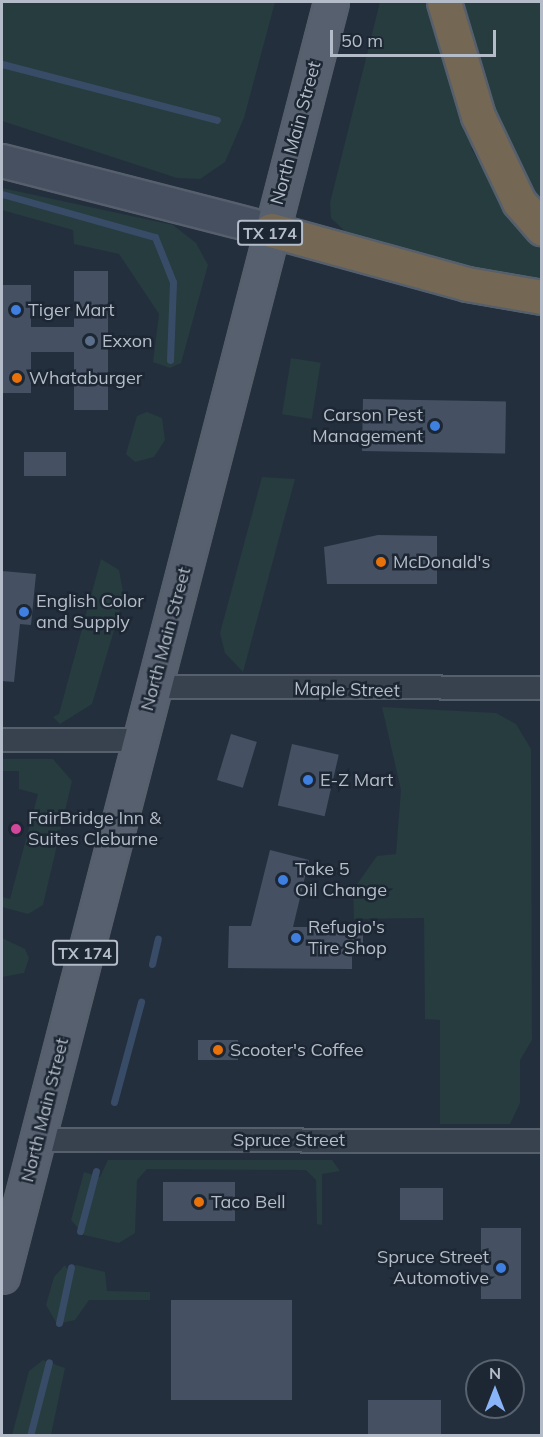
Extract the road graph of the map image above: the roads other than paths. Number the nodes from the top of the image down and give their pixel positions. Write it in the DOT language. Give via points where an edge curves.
graph roads {
  1 [pos="331,2"];
  2 [pos="444,2"];
  3 [pos="2,161"];
  4 [pos="542,228"];
  5 [pos="271,230"];
  6 [pos="542,297"];
  7 [pos="153,687"];
  8 [pos="542,688"];
  9 [pos="2,740"];
  10 [pos="139,740"];
  11 [pos="37,1140"];
  12 [pos="542,1141"];
  13 [pos="2,1276"];
  1 -- 5 [label="main road, North Main Street / TX 174"];
  2 -- 4 [label="highway" via="478,116 519,202"];
  3 -- 5 [label="street"];
  5 -- 6 [label="highway" via="467,284"];
  5 -- 7 [label="main road, North Main Street / TX 174"];
  7 -- 8 [label="street, Maple Street"];
  7 -- 10 [label="main road, North Main Street / TX 174"];
  9 -- 10 [label="street"];
  10 -- 11 [label="main road, North Main Street / TX 174"];
  11 -- 12 [label="street, Spruce Street"];
  11 -- 13 [label="main road, North Main Street / TX 174"];
}
